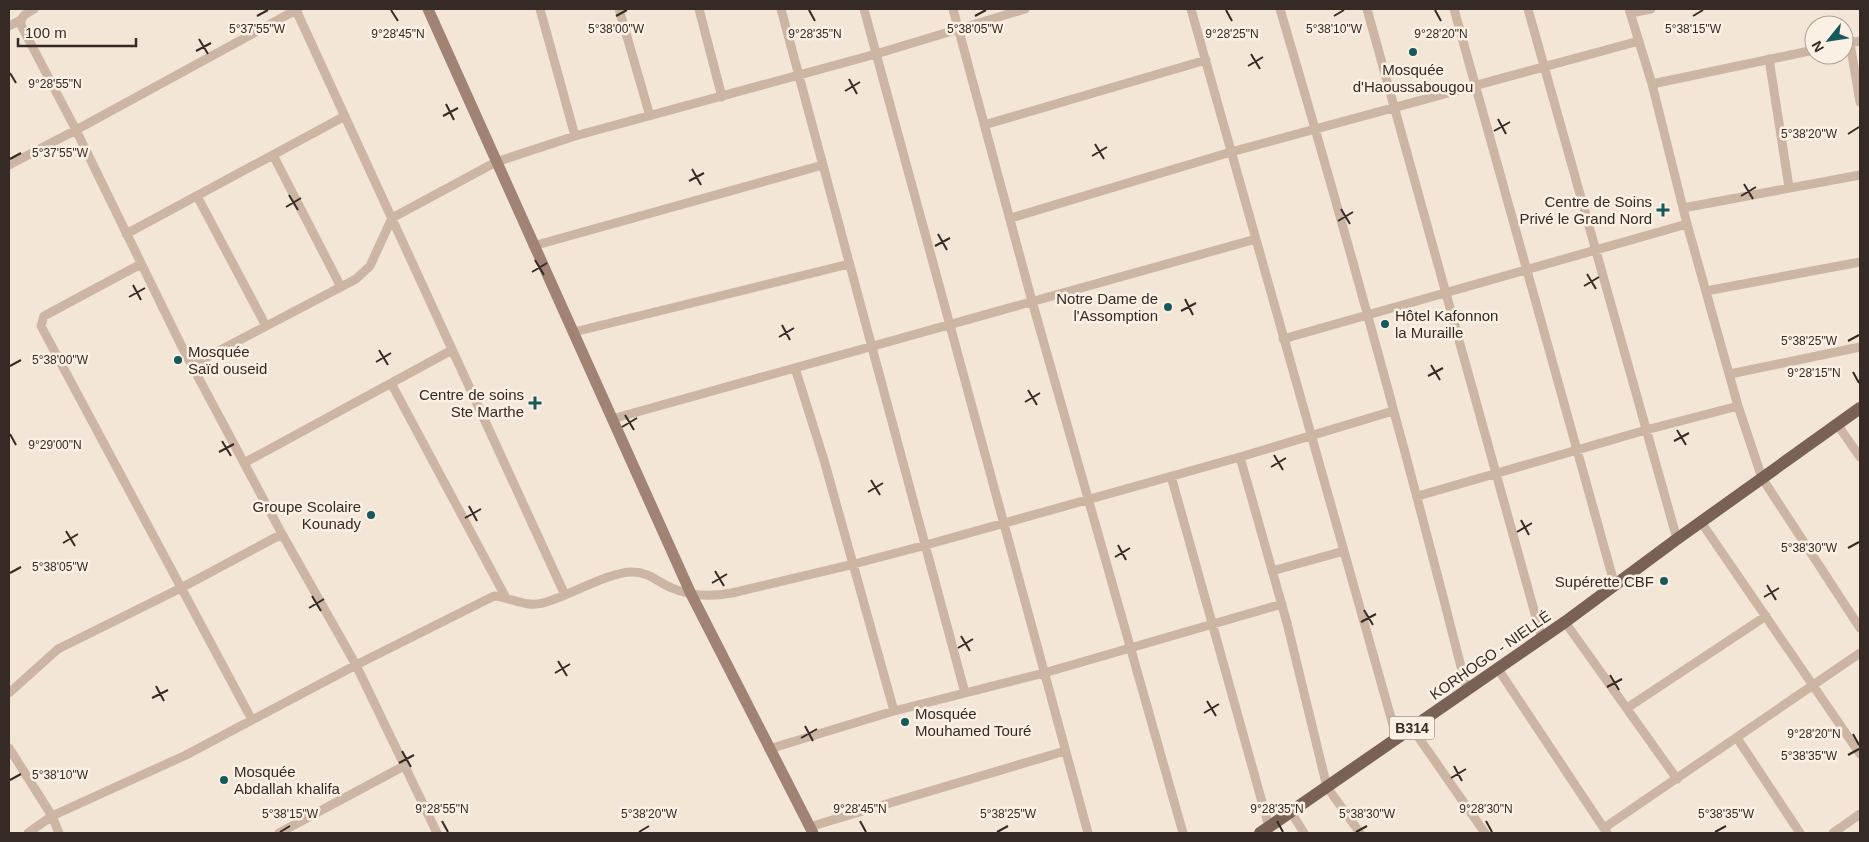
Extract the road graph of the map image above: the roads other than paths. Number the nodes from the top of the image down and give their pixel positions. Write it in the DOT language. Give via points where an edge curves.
graph roads {
  1 [pos="34,9"];
  2 [pos="297,9"];
  3 [pos="428,9"];
  4 [pos="540,9"];
  5 [pos="619,9"];
  6 [pos="699,9"];
  7 [pos="780,9"];
  8 [pos="864,9"];
  9 [pos="952,9"];
  10 [pos="1025,9"];
  11 [pos="1191,9"];
  12 [pos="1280,9"];
  13 [pos="1367,9"];
  14 [pos="1454,9"];
  15 [pos="1528,9"];
  16 [pos="1651,9"];
  17 [pos="1630,11"];
  18 [pos="20,20"];
  19 [pos="9,26"];
  20 [pos="958,28"];
  21 [pos="1639,41"];
  22 [pos="1804,52"];
  23 [pos="876,54"];
  24 [pos="1769,59"];
  25 [pos="1206,60"];
  26 [pos="1852,65"];
  27 [pos="1545,67"];
  28 [pos="798,74"];
  29 [pos="1652,84"];
  30 [pos="1475,86"];
  31 [pos="722,97"];
  32 [pos="1860,102"];
  33 [pos="1394,108"];
  34 [pos="345,116"];
  35 [pos="650,116"];
  36 [pos="984,125"];
  37 [pos="1316,129"];
  38 [pos="76,130"];
  39 [pos="575,136"];
  40 [pos="1231,152"];
  41 [pos="273,155"];
  42 [pos="496,162"];
  43 [pos="9,164"];
  44 [pos="823,165"];
  45 [pos="1860,175"];
  46 [pos="1789,188"];
  47 [pos="197,196"];
  48 [pos="1683,208"];
  49 [pos="392,218"];
  50 [pos="1011,218"];
  51 [pos="1687,224"];
  52 [pos="126,234"];
  53 [pos="1256,239"];
  54 [pos="533,246"];
  55 [pos="1596,250"];
  56 [pos="1860,262"];
  57 [pos="141,264"];
  58 [pos="849,264"];
  59 [pos="1526,270"];
  60 [pos="341,286"];
  61 [pos="1706,291"];
  62 [pos="1445,292"];
  63 [pos="1032,301"];
  64 [pos="1367,315"];
  65 [pos="949,324"];
  66 [pos="266,326"];
  67 [pos="574,332"];
  68 [pos="1283,339"];
  69 [pos="872,346"];
  70 [pos="1860,347"];
  71 [pos="452,350"];
  72 [pos="192,364"];
  73 [pos="795,368"];
  74 [pos="1730,374"];
  75 [pos="391,383"];
  76 [pos="1738,406"];
  77 [pos="1860,408"];
  78 [pos="1393,411"];
  79 [pos="612,419"];
  80 [pos="1837,424"];
  81 [pos="1646,430"];
  82 [pos="1311,436"];
  83 [pos="1577,450"];
  84 [pos="1240,456"];
  85 [pos="1860,457"];
  86 [pos="244,463"];
  87 [pos="1495,472"];
  88 [pos="1172,476"];
  89 [pos="1762,478"];
  90 [pos="1418,496"];
  91 [pos="1088,499"];
  92 [pos="1701,522"];
  93 [pos="1003,523"];
  94 [pos="282,534"];
  95 [pos="1677,540"];
  96 [pos="926,545"];
  97 [pos="1344,550"];
  98 [pos="854,564"];
  99 [pos="1272,571"];
  100 [pos="1615,586"];
  101 [pos="181,588"];
  102 [pos="691,594"];
  103 [pos="565,595"];
  104 [pos="505,596"];
  105 [pos="1282,604"];
  106 [pos="1766,616"];
  107 [pos="1565,622"];
  108 [pos="1213,623"];
  109 [pos="1860,628"];
  110 [pos="1542,639"];
  111 [pos="1130,648"];
  112 [pos="1860,654"];
  113 [pos="356,664"];
  114 [pos="1498,669"];
  115 [pos="1044,672"];
  116 [pos="1814,686"];
  117 [pos="1467,690"];
  118 [pos="9,693"];
  119 [pos="965,693"];
  120 [pos="1627,708"];
  121 [pos="894,712"];
  122 [pos="252,720"];
  123 [pos="1412,728"];
  124 [pos="1737,738"];
  125 [pos="1397,739"];
  126 [pos="9,748"];
  127 [pos="768,749"];
  128 [pos="1065,751"];
  129 [pos="1860,754"];
  130 [pos="404,766"];
  131 [pos="1678,779"];
  132 [pos="1327,787"];
  133 [pos="1290,812"];
  134 [pos="1860,814"];
  135 [pos="52,816"];
  136 [pos="811,830"];
  137 [pos="1264,830"];
  138 [pos="1606,831"];
  139 [pos="28,833"];
  140 [pos="60,833"];
  141 [pos="279,833"];
  142 [pos="437,833"];
  143 [pos="1088,833"];
  144 [pos="1183,833"];
  145 [pos="1304,833"];
  146 [pos="1360,833"];
  147 [pos="1485,833"];
  148 [pos="1800,833"];
  149 [pos="1833,833"];
  1 -- 18 [label="street"];
  2 -- 34 [label="street"];
  2 -- 38 [label="street"];
  3 -- 42 [label="street"];
  4 -- 39 [label="street"];
  5 -- 35 [label="street"];
  6 -- 31 [label="street"];
  7 -- 28 [label="street"];
  8 -- 23 [label="street"];
  9 -- 20 [label="street"];
  10 -- 20 [label="street"];
  11 -- 25 [label="street"];
  12 -- 37 [label="street"];
  13 -- 33 [label="street"];
  14 -- 30 [label="street"];
  15 -- 27 [label="street"];
  16 -- 17 [label="street"];
  17 -- 21 [label="street"];
  18 -- 19 [label="street"];
  18 -- 38 [label="street"];
  20 -- 23 [label="street"];
  20 -- 36 [label="street"];
  21 -- 27 [label="street"];
  21 -- 29 [label="street"];
  22 -- 24 [label="street"];
  23 -- 28 [label="street"];
  23 -- 65 [label="street"];
  24 -- 29 [label="street"];
  24 -- 46 [label="street"];
  25 -- 36 [label="street"];
  25 -- 40 [label="street"];
  26 -- 32 [label="street"];
  27 -- 30 [label="street"];
  27 -- 55 [label="street"];
  28 -- 31 [label="street"];
  28 -- 44 [label="street"];
  29 -- 48 [label="street"];
  30 -- 33 [label="street"];
  30 -- 59 [label="street"];
  31 -- 35 [label="street"];
  33 -- 37 [label="street"];
  33 -- 62 [label="street"];
  34 -- 41 [label="street"];
  34 -- 49 [label="street"];
  35 -- 39 [label="street"];
  36 -- 50 [label="street"];
  37 -- 40 [label="street"];
  37 -- 64 [label="street"];
  38 -- 43 [label="street"];
  38 -- 52 [label="street"];
  39 -- 42 [label="street"];
  40 -- 50 [label="street"];
  40 -- 53 [label="street"];
  41 -- 47 [label="street"];
  41 -- 60 [label="street"];
  42 -- 49 [label="street"];
  42 -- 54 [label="street"];
  44 -- 54 [label="street"];
  44 -- 58 [label="street"];
  45 -- 46 [label="street"];
  46 -- 48 [label="street"];
  47 -- 52 [label="street"];
  47 -- 66 [label="street"];
  48 -- 51 [label="street"];
  49 -- 60 [label="street" via="370,266 356,279"];
  49 -- 71 [label="street"];
  50 -- 63 [label="street"];
  51 -- 55 [label="street"];
  51 -- 61 [label="street"];
  52 -- 57 [label="street"];
  53 -- 63 [label="street"];
  53 -- 68 [label="street"];
  54 -- 67 [label="street"];
  55 -- 59 [label="street"];
  55 -- 81 [label="street"];
  56 -- 61 [label="street"];
  57 -- 72 [label="street"];
  57 -- 101 [label="street" via="44,316 41,326"];
  58 -- 67 [label="street"];
  58 -- 69 [label="street"];
  59 -- 62 [label="street"];
  59 -- 83 [label="street"];
  60 -- 66 [label="street"];
  61 -- 74 [label="street"];
  62 -- 64 [label="street"];
  62 -- 87 [label="street"];
  63 -- 65 [label="street"];
  63 -- 91 [label="street"];
  64 -- 68 [label="street"];
  64 -- 78 [label="street"];
  65 -- 69 [label="street"];
  65 -- 93 [label="street"];
  66 -- 72 [label="street"];
  67 -- 79 [label="street"];
  68 -- 82 [label="street"];
  69 -- 73 [label="street"];
  69 -- 96 [label="street"];
  70 -- 74 [label="street"];
  71 -- 75 [label="street"];
  71 -- 103 [label="street"];
  72 -- 86 [label="street"];
  73 -- 79 [label="street"];
  73 -- 98 [label="street"];
  74 -- 76 [label="street"];
  75 -- 86 [label="street"];
  75 -- 104 [label="street"];
  76 -- 81 [label="street"];
  76 -- 89 [label="street"];
  77 -- 80 [label="main road, B314"];
  78 -- 82 [label="street"];
  78 -- 90 [label="street"];
  79 -- 102 [label="street"];
  80 -- 85 [label="street"];
  80 -- 89 [label="main road, B314"];
  81 -- 83 [label="street"];
  81 -- 95 [label="street"];
  82 -- 84 [label="street"];
  82 -- 97 [label="street"];
  83 -- 87 [label="street"];
  83 -- 100 [label="street"];
  84 -- 88 [label="street"];
  84 -- 99 [label="street"];
  86 -- 94 [label="street"];
  87 -- 90 [label="street"];
  87 -- 110 [label="street"];
  88 -- 91 [label="street"];
  88 -- 108 [label="street"];
  89 -- 92 [label="main road, B314"];
  89 -- 109 [label="street"];
  90 -- 117 [label="street"];
  91 -- 93 [label="street"];
  91 -- 111 [label="street"];
  92 -- 95 [label="main road, B314"];
  92 -- 106 [label="street"];
  93 -- 96 [label="street"];
  93 -- 115 [label="street"];
  94 -- 101 [label="street"];
  94 -- 113 [label="street"];
  95 -- 100 [label="main road, B314"];
  96 -- 98 [label="street"];
  96 -- 119 [label="street"];
  97 -- 99 [label="street"];
  97 -- 125 [label="street"];
  98 -- 102 [label="street" via="712,596"];
  98 -- 121 [label="street"];
  99 -- 105 [label="street"];
  100 -- 107 [label="main road, B314"];
  101 -- 118 [label="street" via="58,649"];
  101 -- 122 [label="street"];
  102 -- 103 [label="street" via="672,588 648,574 633,572 618,574"];
  102 -- 127 [label="street"];
  103 -- 104 [label="street" via="541,604 526,604"];
  104 -- 113 [label="street" via="494,596"];
  105 -- 108 [label="street"];
  105 -- 132 [label="street"];
  106 -- 116 [label="street"];
  106 -- 120 [label="street"];
  107 -- 110 [label="main road, KORHOGO - NIELLÉ / B314"];
  107 -- 120 [label="street"];
  108 -- 111 [label="street"];
  108 -- 137 [label="street"];
  110 -- 114 [label="main road, KORHOGO - NIELLÉ / B314"];
  111 -- 115 [label="street"];
  111 -- 144 [label="street"];
  112 -- 116 [label="street"];
  113 -- 122 [label="street"];
  113 -- 130 [label="street"];
  114 -- 117 [label="main road, KORHOGO - NIELLÉ / B314"];
  114 -- 138 [label="street"];
  115 -- 119 [label="street"];
  115 -- 128 [label="street"];
  116 -- 124 [label="street"];
  116 -- 129 [label="street"];
  117 -- 123 [label="main road, KORHOGO - NIELLÉ / B314"];
  119 -- 121 [label="street"];
  120 -- 131 [label="street"];
  121 -- 127 [label="street"];
  122 -- 135 [label="street" via="186,755"];
  123 -- 125 [label="main road, KORHOGO - NIELLÉ / B314"];
  123 -- 147 [label="street"];
  124 -- 131 [label="street"];
  124 -- 148 [label="street"];
  125 -- 132 [label="main road, KORHOGO - NIELLÉ / B314"];
  126 -- 135 [label="street"];
  127 -- 136 [label="street"];
  128 -- 136 [label="street"];
  128 -- 143 [label="street"];
  130 -- 141 [label="street"];
  130 -- 142 [label="street"];
  131 -- 138 [label="street"];
  132 -- 133 [label="main road, KORHOGO - NIELLÉ / B314"];
  132 -- 146 [label="street"];
  133 -- 137 [label="main road, KORHOGO - NIELLÉ / B314"];
  133 -- 145 [label="street"];
  134 -- 149 [label="street"];
  135 -- 139 [label="street"];
  135 -- 140 [label="street"];
}
